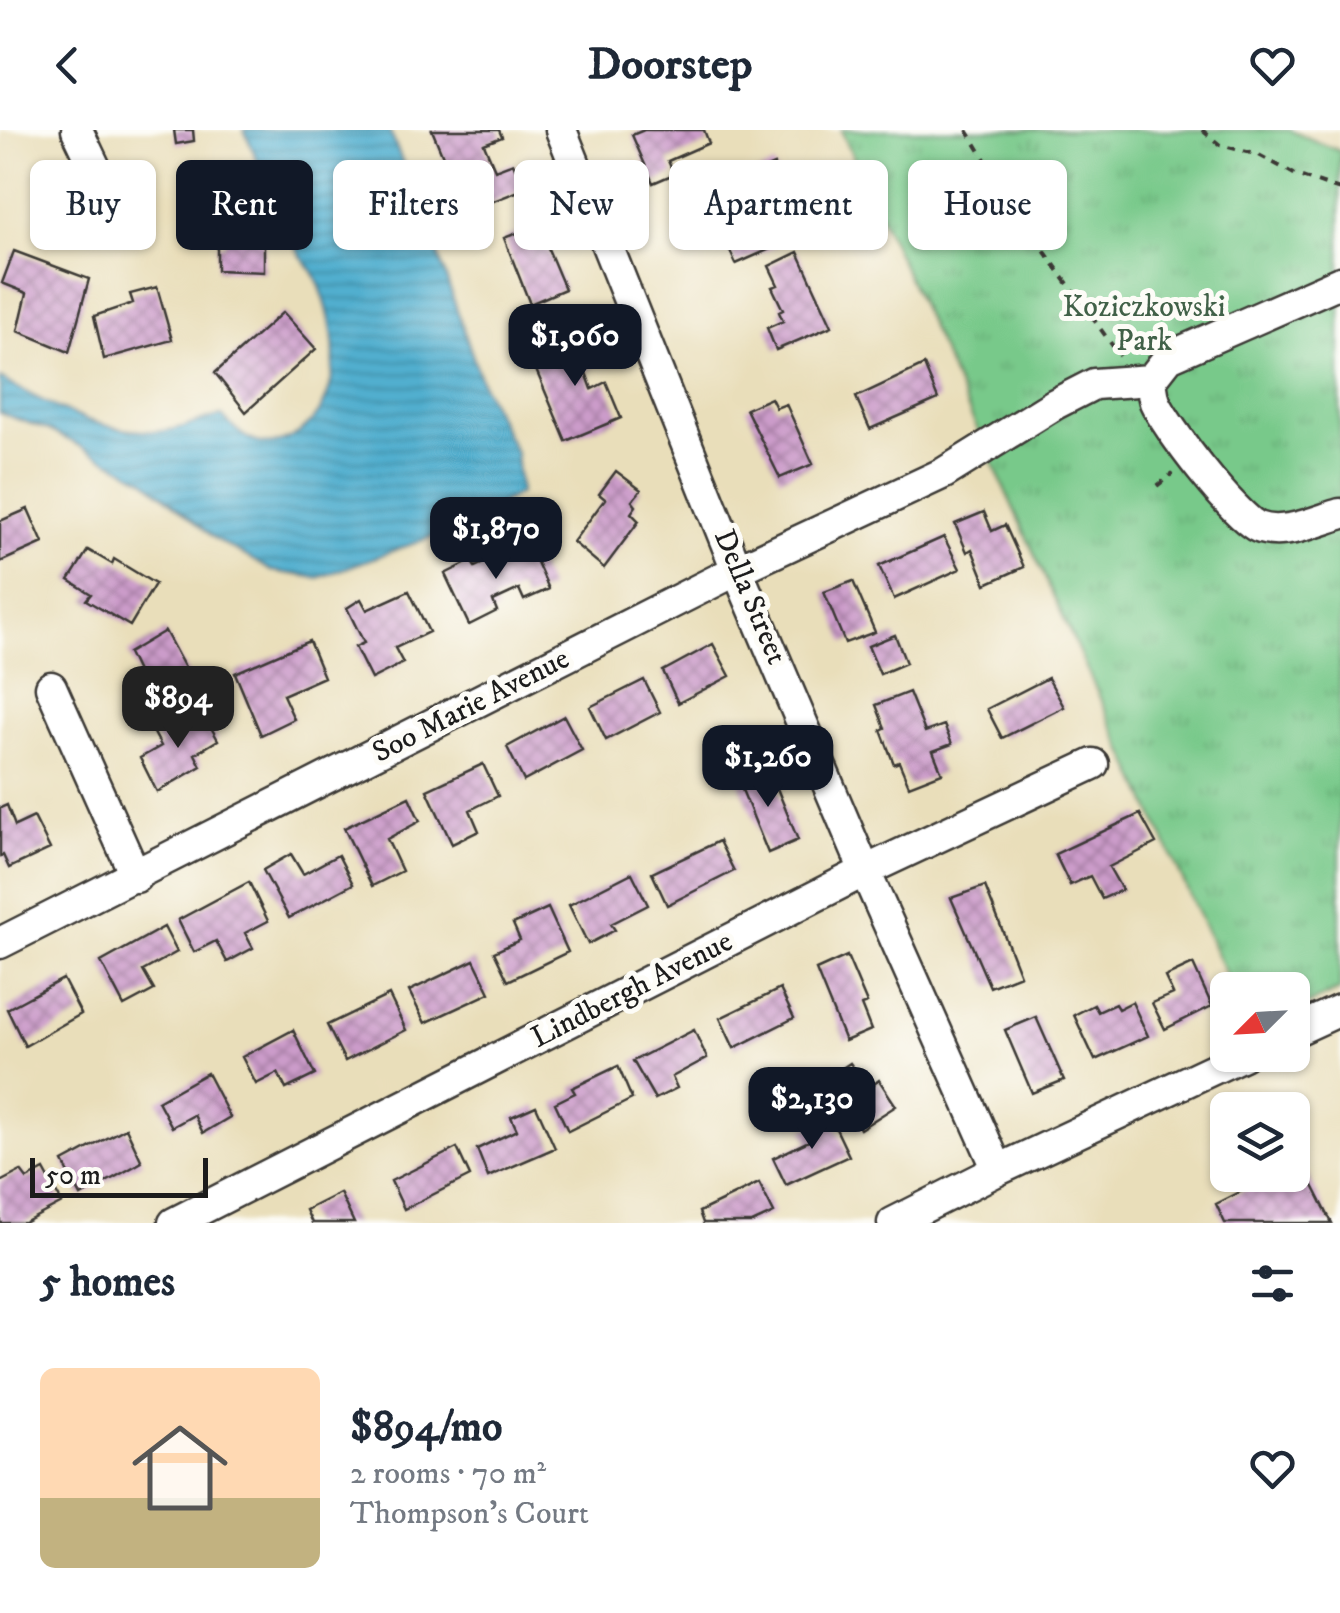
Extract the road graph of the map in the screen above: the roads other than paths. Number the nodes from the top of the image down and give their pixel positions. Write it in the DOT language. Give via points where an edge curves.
graph roads {
  1 [pos="77,130"];
  2 [pos="561,130"];
  3 [pos="91,160"];
  4 [pos="1340,282"];
  5 [pos="1144,380"];
  6 [pos="1340,514"];
  7 [pos="738,570"];
  8 [pos="51,687"];
  9 [pos="1093,764"];
  10 [pos="865,872"];
  11 [pos="136,878"];
  12 [pos="0,944"];
  13 [pos="1340,1010"];
  14 [pos="1310,1024"];
  15 [pos="1210,1070"];
  16 [pos="998,1170"];
  17 [pos="174,1223"];
  18 [pos="894,1223"];
  1 -- 3 [label="street"];
  2 -- 7 [label="street, Della Street"];
  4 -- 5 [label="street" via="1169,357"];
  5 -- 6 [label="street" via="1228,501 1254,524 1280,530"];
  5 -- 7 [label="street, Soo Marie Avenue" via="1094,384 944,472"];
  7 -- 10 [label="street, Della Street"];
  7 -- 11 [label="street, Soo Marie Avenue"];
  8 -- 11 [label="street"];
  9 -- 10 [label="street, Lindbergh Avenue"];
  10 -- 16 [label="street, Della Street"];
  10 -- 17 [label="street, Lindbergh Avenue"];
  11 -- 12 [label="street, Soo Marie Avenue"];
  13 -- 14 [label="street"];
  15 -- 16 [label="street"];
  16 -- 18 [label="street"];
}
